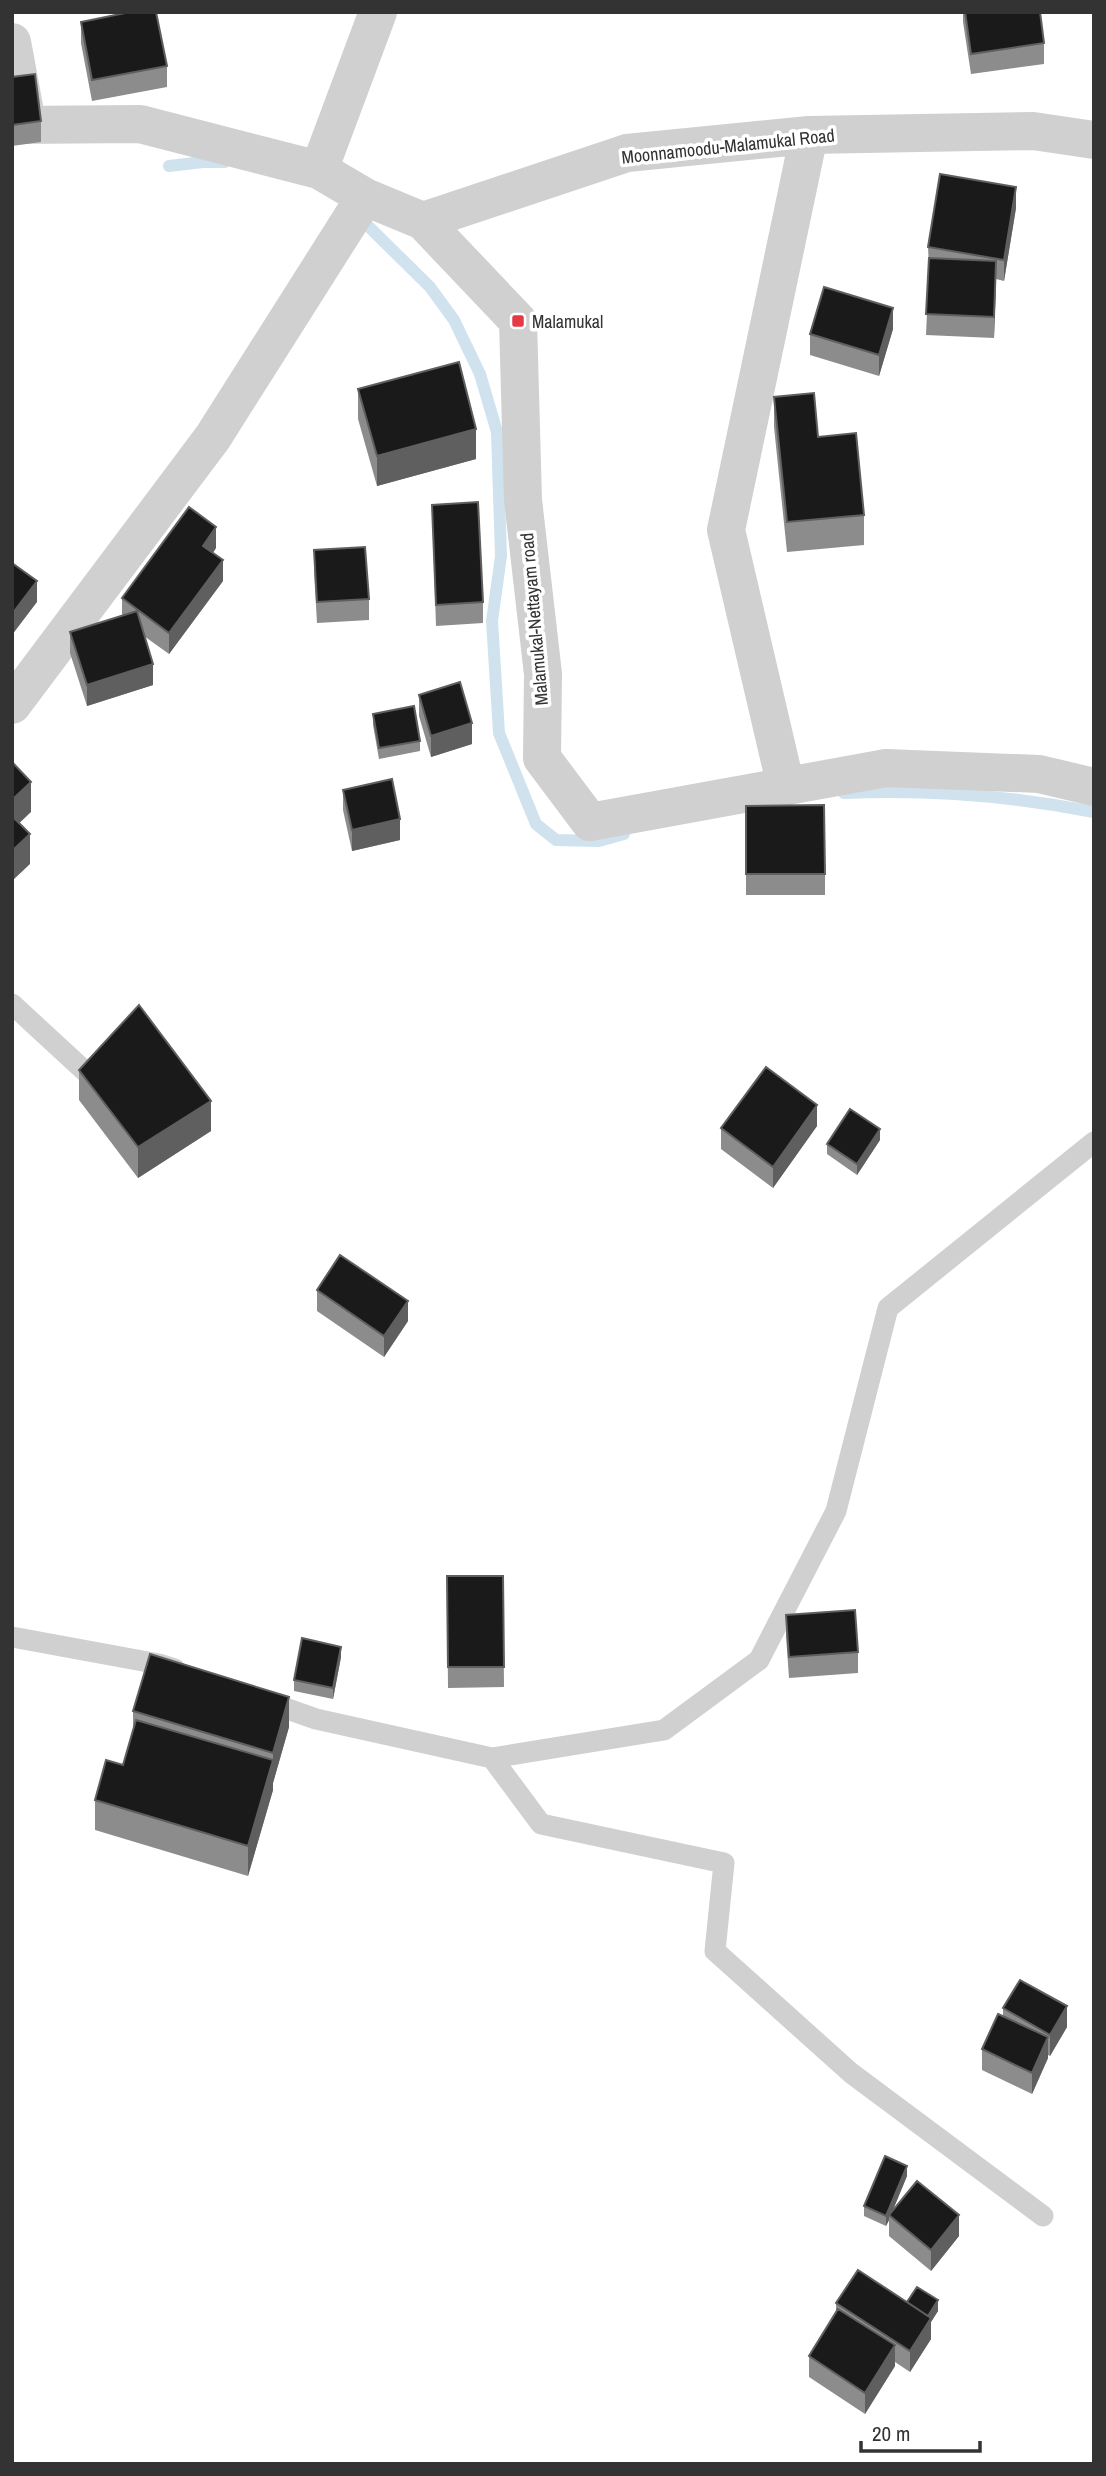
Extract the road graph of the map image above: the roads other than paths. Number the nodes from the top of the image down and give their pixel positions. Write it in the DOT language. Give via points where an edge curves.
graph roads {
  1 [pos="378,12"];
  2 [pos="12,41"];
  3 [pos="20,124"];
  4 [pos="809,135"];
  5 [pos="1094,140"];
  6 [pos="318,170"];
  7 [pos="365,197"];
  8 [pos="423,221"];
  9 [pos="12,705"];
  10 [pos="786,787"];
  11 [pos="1094,788"];
  12 [pos="12,1004"];
  13 [pos="89,1075"];
  14 [pos="1094,1142"];
  15 [pos="12,1637"];
  16 [pos="198,1678"];
  17 [pos="251,1696"];
  18 [pos="492,1758"];
  19 [pos="1043,2216"];
  1 -- 6 [label="street"];
  2 -- 3 [label="street"];
  3 -- 6 [label="street" via="140,124"];
  4 -- 5 [label="street, Moonnamoodu-Malamukal Road" via="1033,131"];
  4 -- 8 [label="street, Moonnamoodu-Malamukal Road" via="627,153"];
  4 -- 10 [label="street" via="726,530"];
  6 -- 7 [label="street"];
  7 -- 8 [label="street"];
  7 -- 9 [label="street" via="213,437"];
  8 -- 10 [label="street, Malamukal-Nettayam road" via="518,321 523,500 543,674 542,758 590,822"];
  10 -- 11 [label="street, Malamukal-Nettayam road" via="886,768 1040,774"];
  12 -- 13 [label="lane"];
  14 -- 18 [label="lane" via="888,1308 836,1511 759,1660 664,1730"];
  15 -- 16 [label="lane" via="159,1664"];
  17 -- 18 [label="lane" via="316,1719"];
  18 -- 19 [label="lane" via="541,1824 724,1863 715,1951 851,2073"];
}
